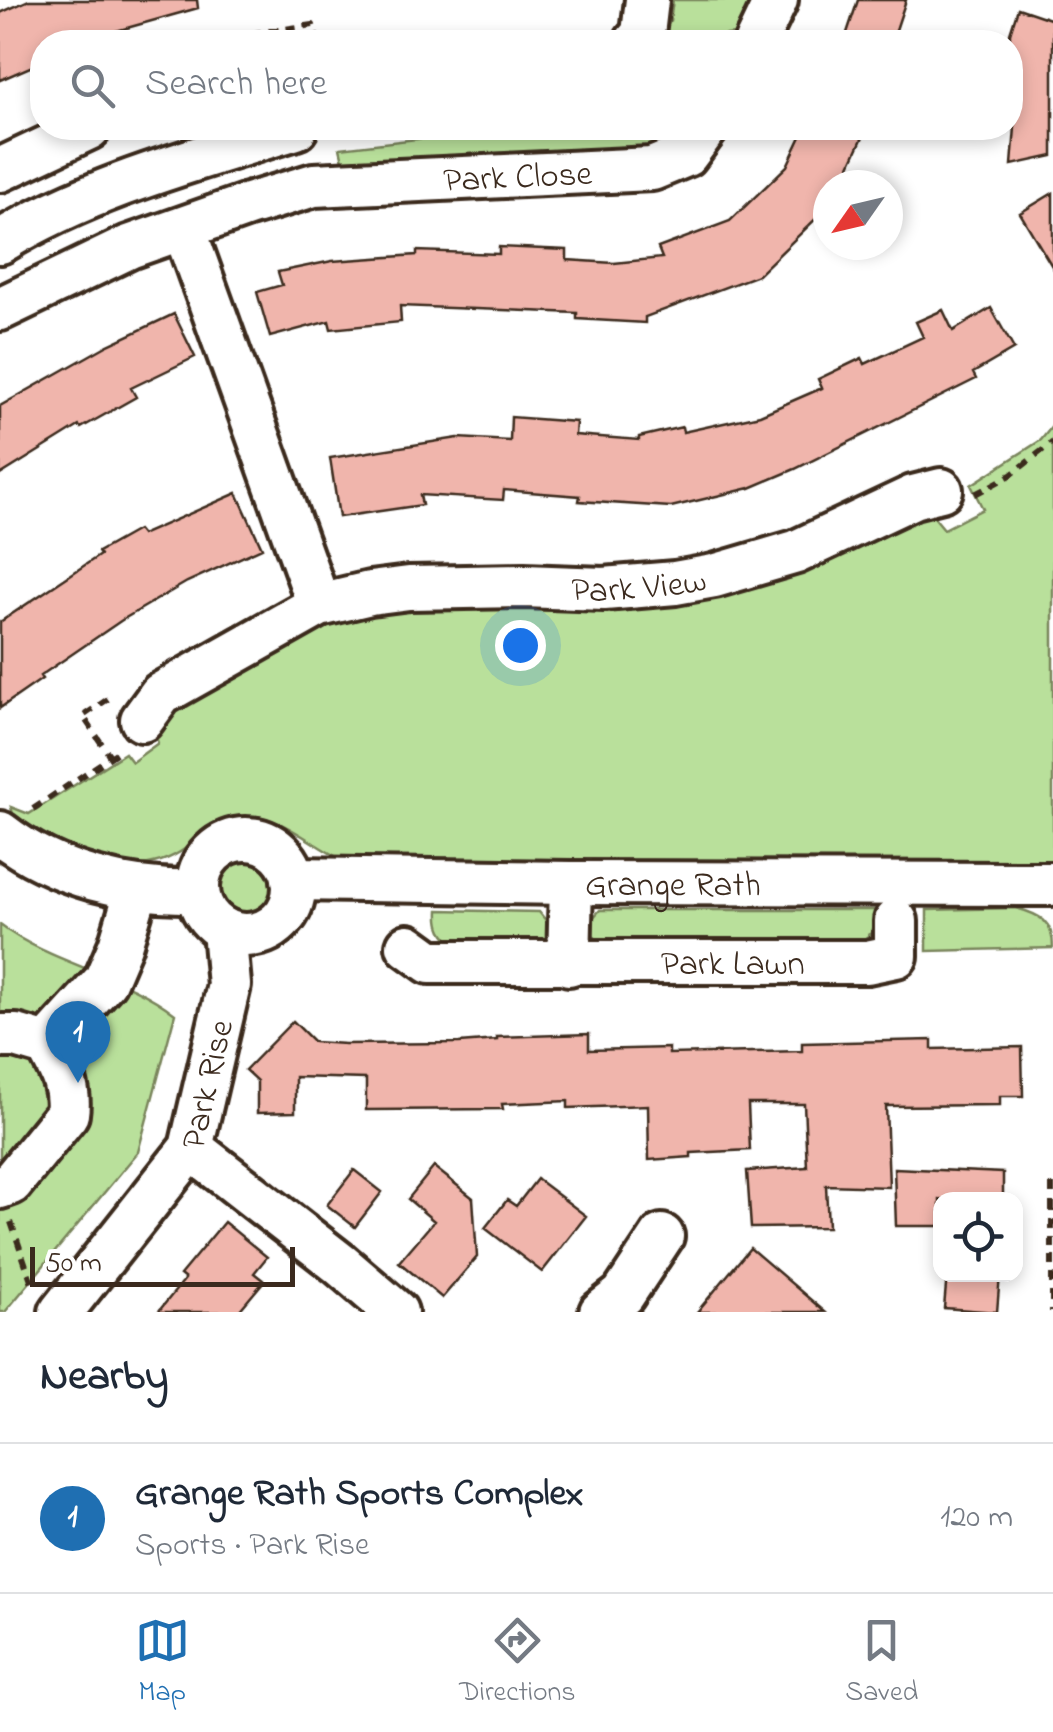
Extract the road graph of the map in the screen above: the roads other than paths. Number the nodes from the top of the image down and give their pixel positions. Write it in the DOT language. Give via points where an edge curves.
graph roads {
  1 [pos="648,0"];
  2 [pos="776,0"];
  3 [pos="644,30"];
  4 [pos="762,30"];
  5 [pos="64,140"];
  6 [pos="258,140"];
  7 [pos="301,140"];
  8 [pos="697,140"];
  9 [pos="0,170"];
  10 [pos="314,186"];
  11 [pos="184,228"];
  12 [pos="4,230"];
  13 [pos="0,309"];
  14 [pos="955,493"];
  15 [pos="320,605"];
  16 [pos="131,706"];
  17 [pos="14,823"];
  18 [pos="294,879"];
  19 [pos="571,883"];
  20 [pos="1053,884"];
  21 [pos="137,888"];
  22 [pos="198,891"];
  23 [pos="224,930"];
  24 [pos="896,938"];
  25 [pos="408,946"];
  26 [pos="568,964"];
  27 [pos="0,1036"];
  28 [pos="47,1045"];
  29 [pos="192,1148"];
  30 [pos="3,1196"];
  31 [pos="662,1236"];
  32 [pos="48,1301"];
  33 [pos="396,1312"];
  34 [pos="601,1312"];
  1 -- 3 [label="street"];
  2 -- 4 [label="street"];
  5 -- 9 [label="street"];
  6 -- 12 [label="street"];
  7 -- 10 [label="street"];
  8 -- 10 [label="street, Park Close" via="686,154 652,168"];
  10 -- 11 [label="street, Park Close"];
  11 -- 13 [label="street, Park Close" via="128,247"];
  11 -- 15 [label="street"];
  14 -- 15 [label="street, Park View" via="913,497 796,552 675,583 604,590 410,588"];
  15 -- 16 [label="street, Park View"];
  17 -- 21 [label="street" via="34,856"];
  18 -- 19 [label="street, Grange Rath"];
  18 -- 22 [label="street" via="278,851 248,839 232,841 206,860"];
  18 -- 23 [label="street" via="289,909 268,930"];
  19 -- 20 [label="street, Grange Rath"];
  19 -- 26 [label="street"];
  21 -- 22 [label="street"];
  21 -- 28 [label="street" via="105,981"];
  22 -- 23 [label="street" via="211,920"];
  23 -- 29 [label="street, Park Rise" via="229,985"];
  24 -- 26 [label="street, Park Lawn" via="867,962"];
  25 -- 26 [label="street, Park Lawn" via="430,962"];
  27 -- 28 [label="street"];
  28 -- 30 [label="street" via="66,1082 67,1114"];
  29 -- 32 [label="street, Park Rise"];
  29 -- 33 [label="street"];
  31 -- 34 [label="street" via="623,1295"];
}
